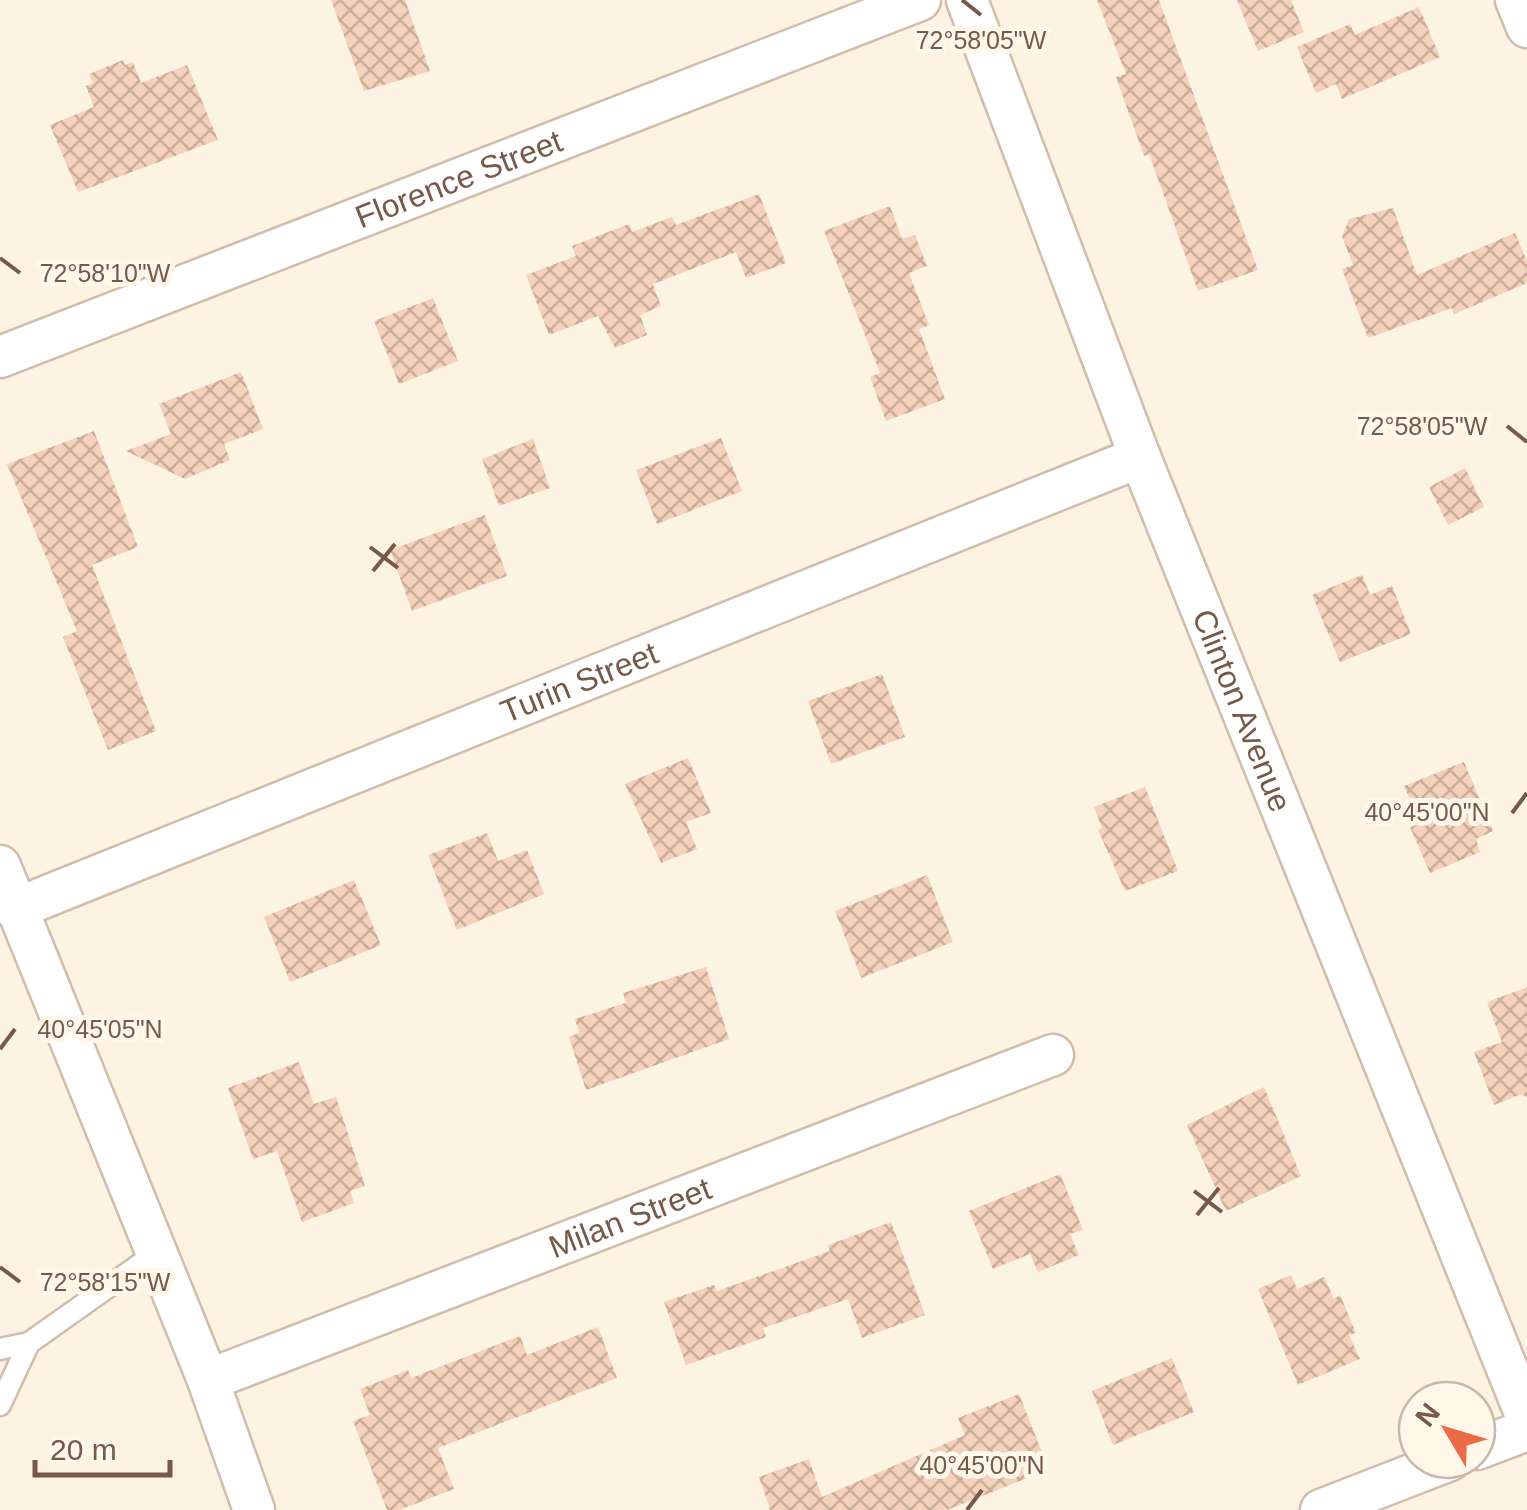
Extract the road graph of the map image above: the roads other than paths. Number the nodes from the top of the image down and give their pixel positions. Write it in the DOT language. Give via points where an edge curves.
graph roads {
  1 [pos="920,0"];
  2 [pos="967,0"];
  3 [pos="1516,0"];
  4 [pos="1527,27"];
  5 [pos="0,357"];
  6 [pos="1140,458"];
  7 [pos="0,866"];
  8 [pos="15,908"];
  9 [pos="1053,1055"];
  10 [pos="156,1253"];
  11 [pos="29,1344"];
  12 [pos="0,1349"];
  13 [pos="208,1380"];
  14 [pos="0,1405"];
  15 [pos="1527,1418"];
  16 [pos="1527,1430"];
  17 [pos="1497,1441"];
  18 [pos="1398,1480"];
  19 [pos="254,1510"];
  20 [pos="1321,1510"];
  1 -- 5 [label="street, Florence Street"];
  2 -- 6 [label="street, Clinton Avenue"];
  3 -- 4 [label="street"];
  6 -- 8 [label="street, Turin Street"];
  6 -- 15 [label="street, Clinton Avenue"];
  7 -- 8 [label="street"];
  8 -- 10 [label="street"];
  9 -- 13 [label="street, Milan Street"];
  10 -- 11 [label="lane"];
  10 -- 13 [label="street"];
  11 -- 12 [label="lane"];
  11 -- 14 [label="lane"];
  13 -- 19 [label="street"];
  16 -- 17 [label="street"];
  18 -- 20 [label="street"];
}
